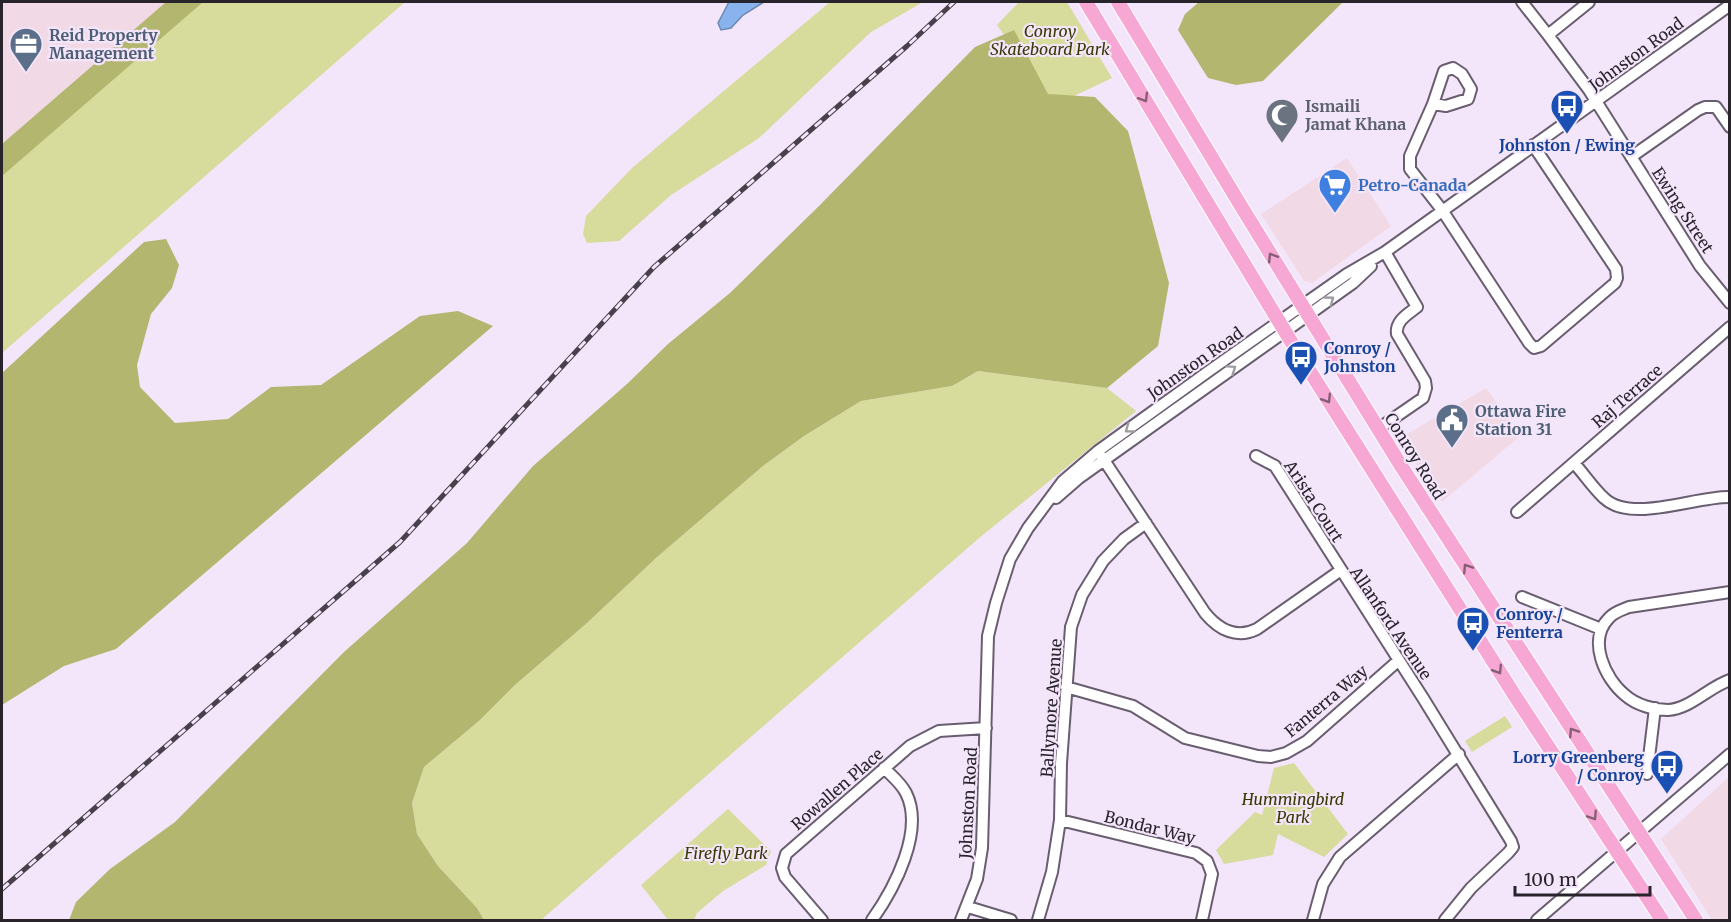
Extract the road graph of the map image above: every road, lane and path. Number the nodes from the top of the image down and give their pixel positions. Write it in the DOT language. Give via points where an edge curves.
graph roads {
  1 [pos="1086,2"];
  2 [pos="1118,2"];
  3 [pos="1522,2"];
  4 [pos="1589,2"];
  5 [pos="1730,5"];
  6 [pos="1548,34"];
  7 [pos="1596,101"];
  8 [pos="1432,104"];
  9 [pos="1730,127"];
  10 [pos="1533,145"];
  11 [pos="1631,157"];
  12 [pos="1442,210"];
  13 [pos="1385,252"];
  14 [pos="1730,303"];
  15 [pos="1305,311"];
  16 [pos="1282,327"];
  17 [pos="1730,327"];
  18 [pos="1378,429"];
  19 [pos="1098,452"];
  20 [pos="1256,456"];
  21 [pos="1105,461"];
  22 [pos="1574,463"];
  23 [pos="1403,469"];
  24 [pos="1381,484"];
  25 [pos="1730,497"];
  26 [pos="1517,512"];
  27 [pos="1038,514"];
  28 [pos="1146,523"];
  29 [pos="1341,570"];
  30 [pos="1730,592"];
  31 [pos="1522,597"];
  32 [pos="1601,629"];
  33 [pos="1399,660"];
  34 [pos="1730,680"];
  35 [pos="1066,687"];
  36 [pos="1655,708"];
  37 [pos="986,728"];
  38 [pos="1459,754"];
  39 [pos="1730,754"];
  40 [pos="884,768"];
  41 [pos="1647,774"];
  42 [pos="1060,820"];
  43 [pos="1639,834"];
  44 [pos="1617,853"];
  45 [pos="968,907"];
  46 [pos="822,921"];
  47 [pos="872,921"];
  48 [pos="961,921"];
  49 [pos="1011,921"];
  50 [pos="1038,921"];
  51 [pos="1202,921"];
  52 [pos="1313,921"];
  53 [pos="1445,921"];
  54 [pos="1537,921"];
  55 [pos="1662,921"];
  56 [pos="1696,921"];
  1 -- 16 [label="main road, one-way"];
  15 -- 2 [label="main road, Conroy Road, one-way"];
  3 -- 6 [label="street, Ewing Street"];
  4 -- 6 [label="street"];
  5 -- 7 [label="street, Johnston Road"];
  6 -- 7 [label="street, Ewing Street"];
  7 -- 10 [label="street, Johnston Road"];
  7 -- 11 [label="street, Ewing Street"];
  8 -- 12 [label="street" via="1410,156 1410,169"];
  9 -- 11 [label="street" via="1716,107 1706,107"];
  10 -- 12 [label="street, Johnston Road"];
  10 -- 12 [label="street" via="1616,269 1617,278 1541,346 1534,348 1528,343"];
  11 -- 14 [label="street, Ewing Street" via="1700,266"];
  12 -- 13 [label="street, Johnston Road"];
  13 -- 15 [label="street, Johnston Road" via="1353,283"];
  13 -- 18 [label="street" via="1417,307 1399,322 1396,334 1426,388 1423,398"];
  15 -- 16 [label="street, Johnston Road"];
  15 -- 18 [label="main road, Conroy Road"];
  16 -- 19 [label="street, Johnston Road, one-way"];
  21 -- 16 [label="street, Johnston Road, one-way"];
  16 -- 24 [label="main road, one-way"];
  17 -- 22 [label="street, Raj Terrace"];
  18 -- 23 [label="main road, Conroy Road"];
  19 -- 21 [label="street, Allanford Avenue"];
  19 -- 27 [label="street, Johnston Road" via="1063,481"];
  20 -- 29 [label="street, Arista Court" via="1275,466"];
  21 -- 27 [label="street, Johnston Road"];
  21 -- 28 [label="street, Allanford Avenue"];
  22 -- 25 [label="street" via="1605,500 1623,509"];
  22 -- 26 [label="street, Raj Terrace"];
  23 -- 24 [label="main road"];
  43 -- 23 [label="main road, Conroy Road, one-way"];
  24 -- 44 [label="main road, one-way"];
  27 -- 37 [label="street, Johnston Road" via="1010,559 996,603 988,636"];
  28 -- 29 [label="street, Allanford Avenue" via="1205,613 1214,623 1236,634 1257,630"];
  28 -- 35 [label="street, Ballymore Avenue" via="1102,561 1082,595 1071,627"];
  29 -- 33 [label="street, Allanford Avenue"];
  30 -- 32 [label="street" via="1629,608 1615,613"];
  31 -- 32 [label="street"];
  32 -- 36 [label="street" via="1598,650 1613,682 1626,697"];
  33 -- 35 [label="street, Fanterra Way" via="1307,741 1271,757 1185,738 1133,705"];
  33 -- 38 [label="street, Allanford Avenue"];
  34 -- 36 [label="street" via="1675,709"];
  35 -- 42 [label="street, Ballymore Avenue"];
  36 -- 41 [label="street"];
  37 -- 40 [label="street, Rowallen Place" via="939,731 910,746"];
  37 -- 45 [label="street, Johnston Road" via="982,848"];
  38 -- 52 [label="street" via="1340,857 1323,884"];
  38 -- 53 [label="street, Allanford Avenue" via="1513,847 1471,888"];
  39 -- 43 [label="street"];
  40 -- 46 [label="street, Rowallen Place" via="782,861 785,877"];
  40 -- 47 [label="street" via="906,793 911,831 899,873"];
  42 -- 50 [label="street, Ballymore Avenue" via="1052,872"];
  42 -- 51 [label="street, Bondar Way" via="1196,853 1207,861 1212,874"];
  43 -- 44 [label="street"];
  43 -- 56 [label="main road, Conroy Road"];
  44 -- 54 [label="street"];
  44 -- 55 [label="main road"];
  45 -- 48 [label="street, Johnston Road"];
  45 -- 49 [label="street"];
}
